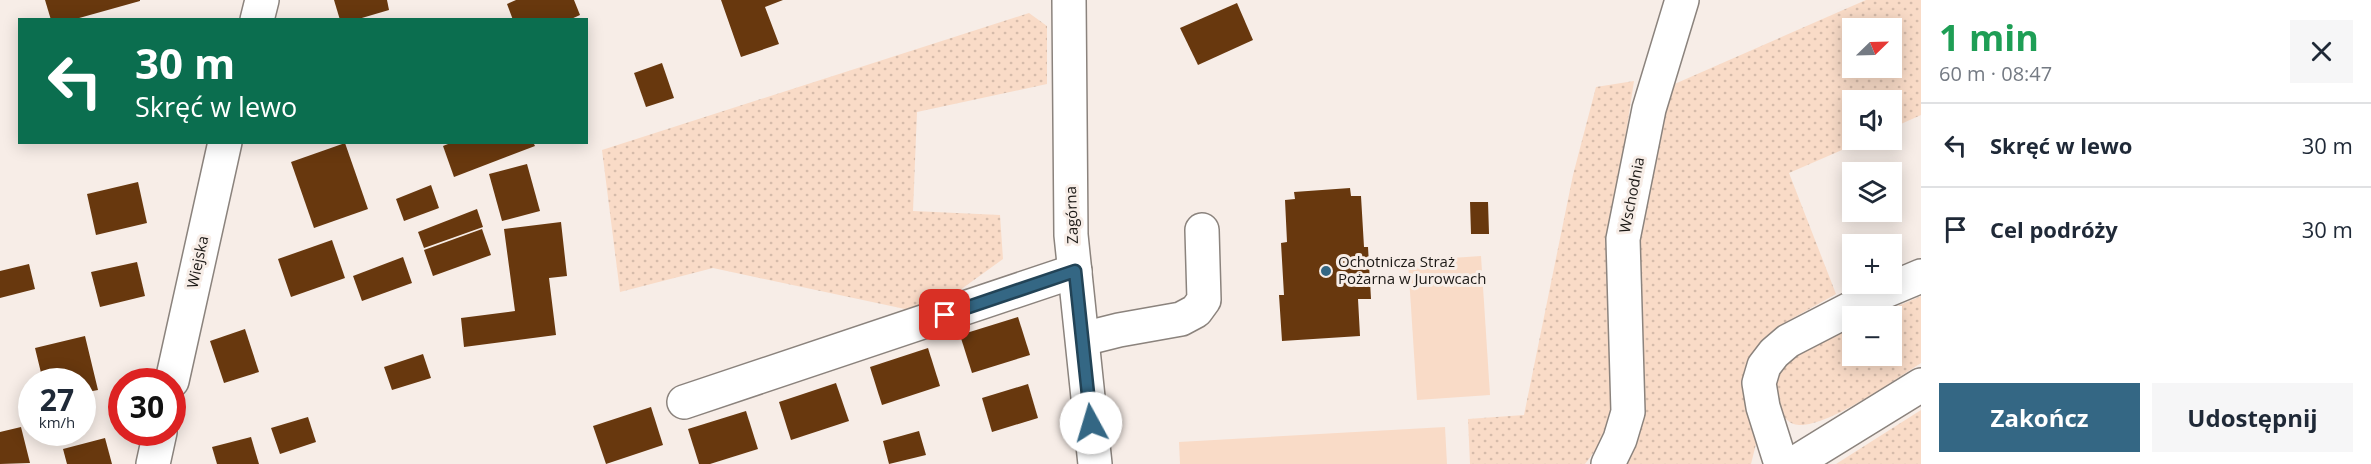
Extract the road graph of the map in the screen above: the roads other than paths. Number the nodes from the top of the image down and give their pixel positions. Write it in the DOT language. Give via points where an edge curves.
graph roads {
  1 [pos="262,0"];
  2 [pos="1069,0"];
  3 [pos="1682,0"];
  4 [pos="258,18"];
  5 [pos="225,144"];
  6 [pos="1202,230"];
  7 [pos="1075,271"];
  8 [pos="1921,276"];
  9 [pos="1083,339"];
  10 [pos="174,368"];
  11 [pos="1921,385"];
  12 [pos="684,402"];
  13 [pos="157,446"];
  14 [pos="153,464"];
  15 [pos="1095,464"];
  16 [pos="1608,464"];
  17 [pos="1781,464"];
  18 [pos="1792,464"];
  1 -- 4 [label="street"];
  2 -- 7 [label="street, Zagórna" via="1071,235"];
  3 -- 16 [label="street, Wschodnia" via="1649,109 1623,239 1628,412"];
  5 -- 10 [label="street, Wiejska"];
  6 -- 9 [label="street" via="1204,300 1196,311 1181,320"];
  7 -- 9 [label="street, Zagórna"];
  7 -- 12 [label="street"];
  8 -- 17 [label="street" via="1788,341 1764,366 1759,383 1763,407"];
  9 -- 15 [label="street, Zagórna"];
  11 -- 18 [label="street"];
  13 -- 14 [label="street"];
}
